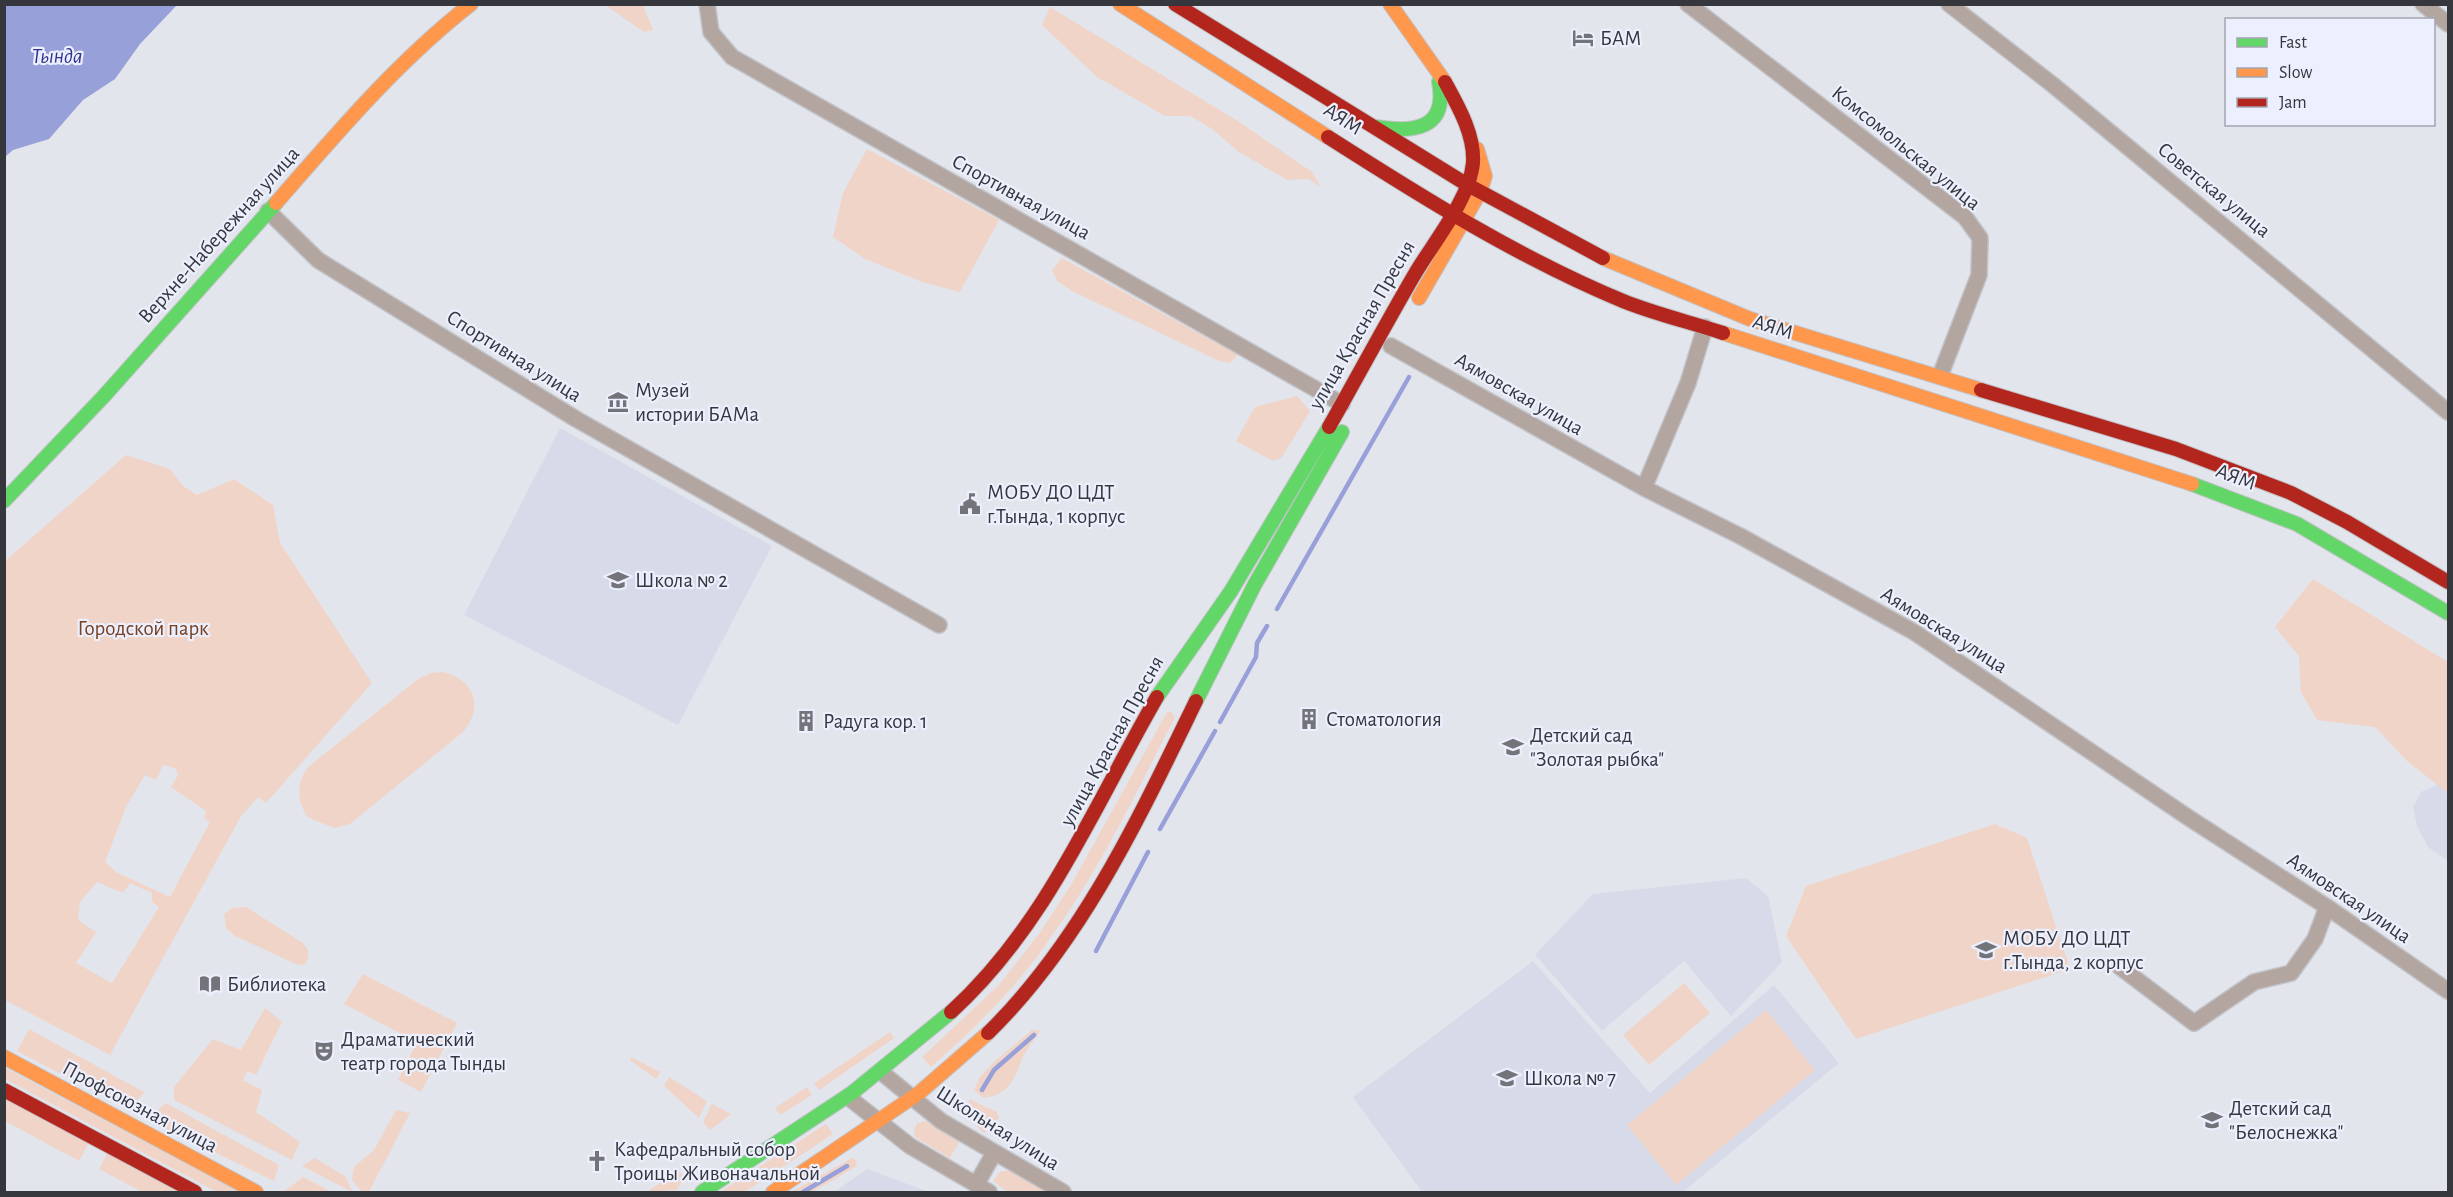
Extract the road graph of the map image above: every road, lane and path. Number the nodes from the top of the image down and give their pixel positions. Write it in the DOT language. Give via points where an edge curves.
graph roads {
  1 [pos="471,4"];
  2 [pos="707,4"];
  3 [pos="1120,4"];
  4 [pos="1175,4"];
  5 [pos="1390,4"];
  6 [pos="1688,4"];
  7 [pos="1949,4"];
  8 [pos="2423,4"];
  9 [pos="2448,24"];
  10 [pos="1434,67"];
  11 [pos="1463,119"];
  12 [pos="1371,126"];
  13 [pos="1466,184"];
  14 [pos="1480,192"];
  15 [pos="268,211"];
  16 [pos="1450,213"];
  17 [pos="1463,220"];
  18 [pos="1413,307"];
  19 [pos="1705,327"];
  20 [pos="1391,346"];
  21 [pos="1941,376"];
  22 [pos="1368,387"];
  23 [pos="1342,404"];
  24 [pos="2448,412"];
  25 [pos="1644,488"];
  26 [pos="4,501"];
  27 [pos="2448,582"];
  28 [pos="2448,613"];
  29 [pos="939,626"];
  30 [pos="2327,907"];
  31 [pos="2120,967"];
  32 [pos="2448,991"];
  33 [pos="4,1058"];
  34 [pos="881,1072"];
  35 [pos="4,1090"];
  36 [pos="848,1097"];
  37 [pos="912,1099"];
  38 [pos="880,1124"];
  39 [pos="994,1153"];
  40 [pos="983,1189"];
  41 [pos="195,1192"];
  42 [pos="256,1192"];
  43 [pos="702,1192"];
  44 [pos="773,1192"];
  45 [pos="1063,1192"];
  1 -- 15 [label="main road, Верхне-Набережная улица" via="434,33"];
  2 -- 23 [label="street, Спортивная улица" via="711,32 732,57"];
  3 -- 16 [label="main road, АЯМ"];
  4 -- 12 [label="main road, АЯМ"];
  5 -- 10 [label="main road"];
  6 -- 21 [label="street, Комсомольская улица" via="1965,217 1980,238 1979,275"];
  7 -- 24 [label="street, Советская улица"];
  8 -- 9 [label="street"];
  10 -- 11 [label="main road"];
  10 -- 12 [label="main road" via="1442,102 1431,122 1409,130"];
  11 -- 13 [label="main road, улица Красная Пресня" via="1473,159"];
  11 -- 14 [label="main road" via="1483,162 1485,176"];
  12 -- 13 [label="main road, АЯМ"];
  13 -- 14 [label="main road, АЯМ"];
  13 -- 16 [label="main road, улица Красная Пресня"];
  14 -- 17 [label="main road, улица Красная Пресня"];
  14 -- 21 [label="main road, АЯМ" via="1583,249 1750,319"];
  15 -- 26 [label="main road, Верхне-Набережная улица" via="105,396"];
  15 -- 29 [label="street, Спортивная улица" via="318,260 566,413"];
  16 -- 17 [label="main road, АЯМ"];
  16 -- 23 [label="main road, улица Красная Пресня"];
  17 -- 18 [label="main road, улица Красная Пресня"];
  17 -- 19 [label="main road, АЯМ" via="1567,276 1624,301"];
  19 -- 25 [label="street" via="1688,383"];
  19 -- 28 [label="main road, АЯМ" via="2254,506 2345,550"];
  20 -- 25 [label="street, Аямовская улица"];
  21 -- 27 [label="main road, АЯМ" via="2176,449 2291,493"];
  22 -- 37 [label="main road, улица Красная Пресня" via="1246,600 1133,829 1067,939 996,1025"];
  23 -- 34 [label="main road, улица Красная Пресня" via="1231,591 1157,697 1058,879 1020,938 952,1013"];
  25 -- 30 [label="street, Аямовская улица" via="1914,632"];
  30 -- 31 [label="street" via="2315,939 2291,973 2254,982 2194,1023"];
  30 -- 32 [label="street, Аямовская улица"];
  33 -- 42 [label="main road, Профсоюзная улица"];
  34 -- 36 [label="main road, улица Красная Пресня"];
  34 -- 37 [label="street, Школьная улица"];
  35 -- 41 [label="main road"];
  36 -- 38 [label="street"];
  36 -- 43 [label="main road, улица Красная Пресня"];
  37 -- 38 [label="main road, улица Красная Пресня"];
  37 -- 39 [label="street, Школьная улица"];
  38 -- 40 [label="street"];
  38 -- 44 [label="main road, улица Красная Пресня"];
  39 -- 40 [label="street"];
  39 -- 45 [label="street, Школьная улица"];
}
